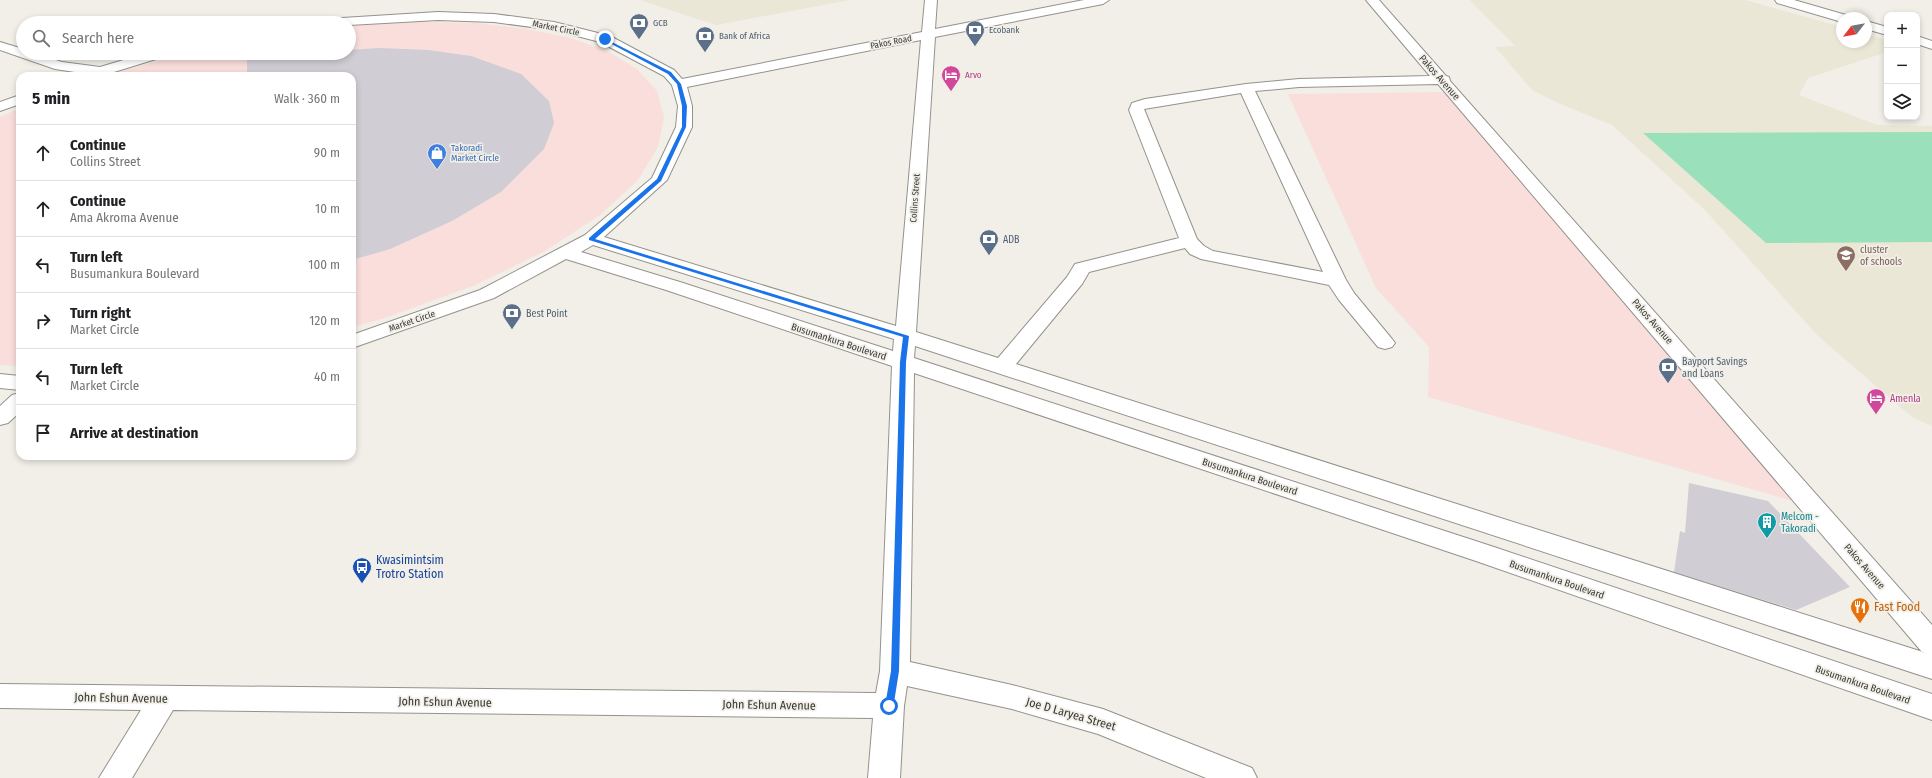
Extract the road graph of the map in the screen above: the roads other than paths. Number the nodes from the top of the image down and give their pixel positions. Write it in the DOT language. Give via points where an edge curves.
graph roads {
  1 [pos="931,0"];
  2 [pos="1055,0"];
  3 [pos="1103,0"];
  4 [pos="1372,0"];
  5 [pos="1781,0"];
  6 [pos="449,5"];
  7 [pos="438,16"];
  8 [pos="1836,16"];
  9 [pos="356,21"];
  10 [pos="1872,27"];
  11 [pos="929,30"];
  12 [pos="1884,31"];
  13 [pos="1920,41"];
  14 [pos="879,44"];
  15 [pos="1932,45"];
  16 [pos="0,46"];
  17 [pos="16,51"];
  18 [pos="914,55"];
  19 [pos="43,60"];
  20 [pos="137,60"];
  21 [pos="99,71"];
  22 [pos="96,72"];
  23 [pos="674,78"];
  24 [pos="1444,80"];
  25 [pos="1246,88"];
  26 [pos="16,101"];
  27 [pos="0,108"];
  28 [pos="591,239"];
  29 [pos="1189,241"];
  30 [pos="565,253"];
  31 [pos="1336,280"];
  32 [pos="906,336"];
  33 [pos="356,341"];
  34 [pos="1385,343"];
  35 [pos="903,362"];
  36 [pos="1002,367"];
  37 [pos="0,381"];
  38 [pos="16,383"];
  39 [pos="16,404"];
  40 [pos="0,418"];
  41 [pos="1932,644"];
  42 [pos="1932,667"];
  43 [pos="895,671"];
  44 [pos="0,696"];
  45 [pos="164,699"];
  46 [pos="889,706"];
  47 [pos="1932,707"];
  48 [pos="115,778"];
  49 [pos="884,778"];
  50 [pos="1241,778"];
  1 -- 11 [label="street, Collins Street"];
  2 -- 11 [label="street, Pakos Road"];
  3 -- 11 [label="street, Pakos Road"];
  4 -- 24 [label="street, Pakos Avenue"];
  5 -- 8 [label="street"];
  6 -- 7 [label="street"];
  7 -- 9 [label="street, Market Circle"];
  7 -- 23 [label="street, Market Circle" via="494,18 554,26 605,39"];
  10 -- 12 [label="street"];
  11 -- 14 [label="street, Pakos Road"];
  11 -- 18 [label="street, Collins Street"];
  11 -- 23 [label="street, Pakos Road"];
  13 -- 15 [label="street"];
  14 -- 18 [label="street"];
  14 -- 23 [label="street, Pakos Road"];
  16 -- 17 [label="street"];
  18 -- 32 [label="street, Collins Street"];
  19 -- 21 [label="street" via="64,67"];
  20 -- 21 [label="street"];
  21 -- 22 [label="street"];
  23 -- 28 [label="street, Market Circle" via="684,106 684,127 659,180"];
  24 -- 25 [label="street" via="1313,83"];
  24 -- 41 [label="street, Pakos Avenue"];
  25 -- 29 [label="street" via="1137,106 1136,110"];
  25 -- 31 [label="street"];
  26 -- 27 [label="street"];
  28 -- 30 [label="street, Market Circle"];
  28 -- 32 [label="street"];
  29 -- 31 [label="street" via="1197,250 1208,255"];
  29 -- 36 [label="street" via="1082,268 1075,280"];
  30 -- 33 [label="street, Market Circle" via="487,294"];
  30 -- 35 [label="street, Busumankura Boulevard"];
  31 -- 34 [label="street"];
  32 -- 35 [label="street, Collins Street"];
  32 -- 36 [label="street"];
  35 -- 43 [label="street"];
  35 -- 47 [label="street, Busumankura Boulevard" via="1485,554"];
  36 -- 42 [label="street"];
  37 -- 38 [label="street"];
  39 -- 40 [label="street"];
  43 -- 46 [label="street"];
  43 -- 50 [label="street, Joe D Laryea Street" via="1012,697 1103,722"];
  44 -- 45 [label="street, John Eshun Avenue"];
  45 -- 46 [label="street, John Eshun Avenue"];
  45 -- 48 [label="street"];
  46 -- 49 [label="street"];
}
